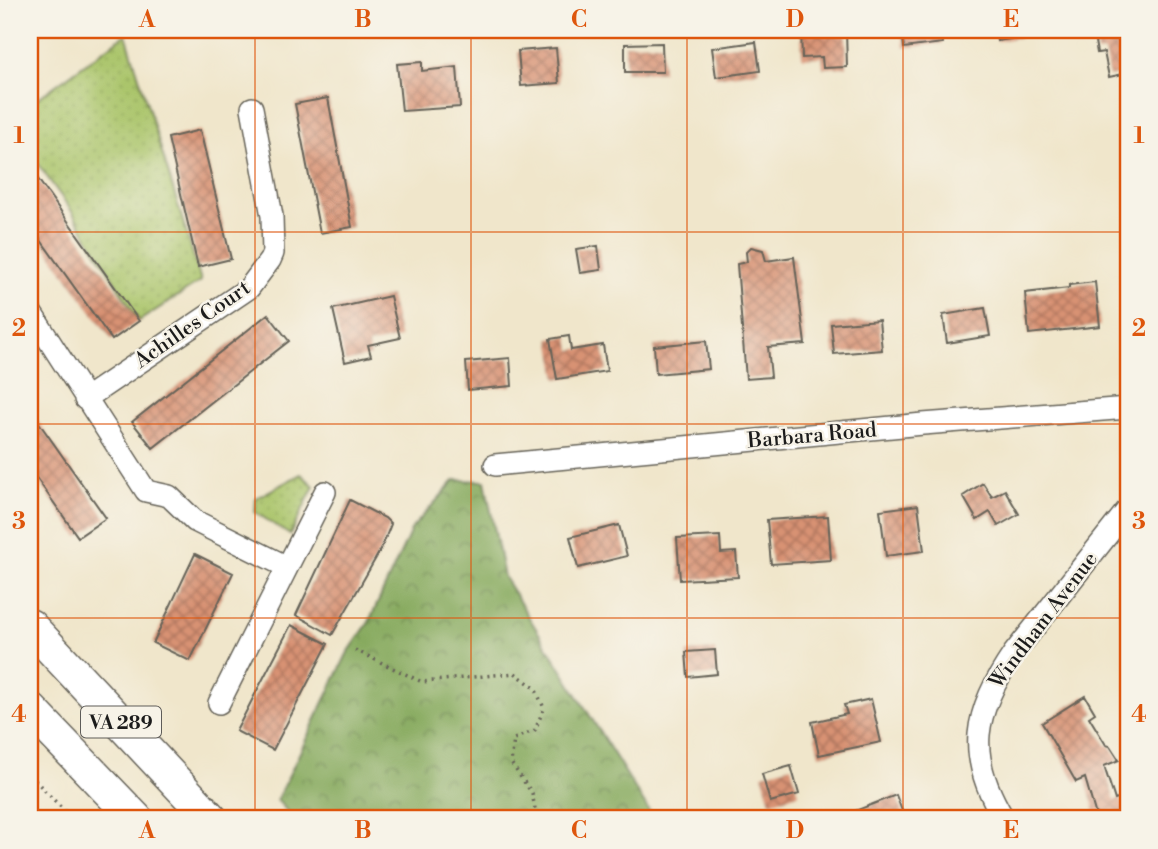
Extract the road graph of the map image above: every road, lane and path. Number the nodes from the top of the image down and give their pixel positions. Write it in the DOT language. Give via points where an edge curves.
graph roads {
  1 [pos="252,108"];
  2 [pos="30,311"];
  3 [pos="85,399"];
  4 [pos="1128,408"];
  5 [pos="495,465"];
  6 [pos="325,492"];
  7 [pos="1128,509"];
  8 [pos="287,567"];
  9 [pos="30,626"];
  10 [pos="355,650"];
  11 [pos="219,703"];
  12 [pos="30,709"];
  13 [pos="30,775"];
  14 [pos="72,819"];
  15 [pos="136,819"];
  16 [pos="211,819"];
  17 [pos="537,819"];
  18 [pos="1004,819"];
  1 -- 3 [label="street, Achilles Court" via="272,216 270,260 249,288"];
  2 -- 3 [label="street"];
  3 -- 8 [label="street" via="146,491 169,496 195,521"];
  4 -- 5 [label="street, Barbara Road"];
  6 -- 8 [label="street"];
  7 -- 18 [label="street, Windham Avenue" via="1014,653 982,710 977,742 985,777"];
  8 -- 11 [label="street"];
  9 -- 16 [label="main road, VA 289"];
  10 -- 17 [label="path" via="422,682 515,673 535,688 544,708 535,730 514,739 512,763 532,793"];
  12 -- 15 [label="main road, VA 289"];
  13 -- 14 [label="path"];
}
